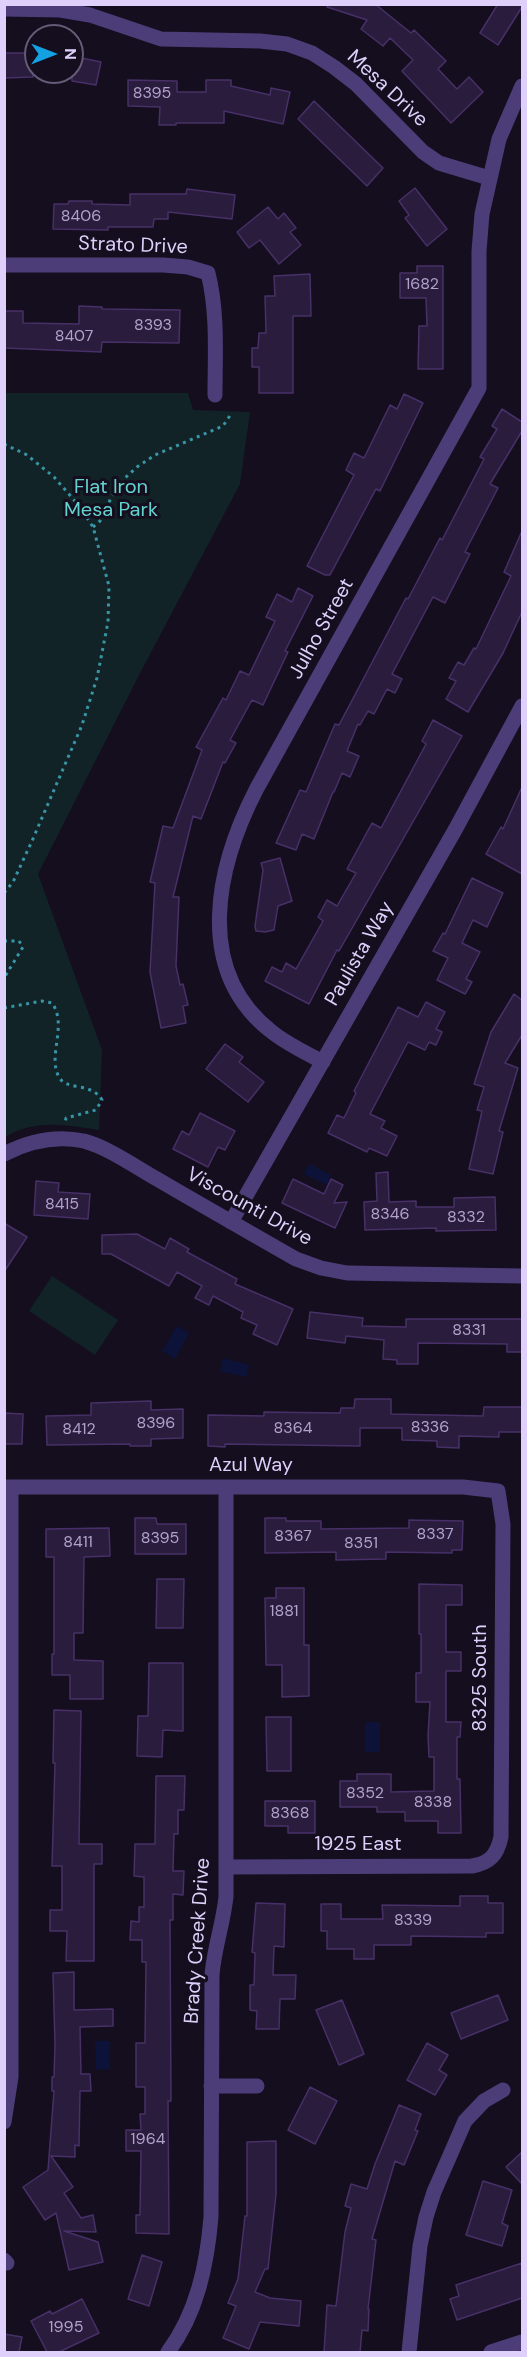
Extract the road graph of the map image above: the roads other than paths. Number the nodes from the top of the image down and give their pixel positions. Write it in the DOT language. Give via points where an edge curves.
graph roads {
  1 [pos="25,7"];
  2 [pos="4,9"];
  3 [pos="522,86"];
  4 [pos="489,178"];
  5 [pos="4,265"];
  6 [pos="215,395"];
  7 [pos="522,706"];
  8 [pos="323,1062"];
  9 [pos="4,1154"];
  10 [pos="231,1222"];
  11 [pos="522,1276"];
  12 [pos="8,1487"];
  13 [pos="226,1487"];
  14 [pos="498,1491"];
  15 [pos="8,1765"];
  16 [pos="490,1860"];
  17 [pos="226,1867"];
  18 [pos="211,2086"];
  19 [pos="256,2086"];
  20 [pos="503,2090"];
  21 [pos="4,2122"];
  22 [pos="522,2342"];
  23 [pos="168,2352"];
  24 [pos="409,2352"];
  25 [pos="491,2352"];
  1 -- 2 [label="street, Mesa Drive"];
  1 -- 4 [label="street, Mesa Drive" via="90,15 161,39 260,41 287,44 312,53 356,84 423,152 439,163"];
  3 -- 4 [label="street, Julho Street" via="499,139"];
  4 -- 8 [label="street, Julho Street" via="479,251 479,388 244,813 220,895 220,933 226,970 244,1003 271,1031"];
  5 -- 6 [label="street, Strato Drive" via="163,265 208,273 215,320"];
  7 -- 8 [label="street, Paulista Way"];
  8 -- 10 [label="street, Paulista Way"];
  9 -- 10 [label="street, Viscounti Drive" via="39,1140 85,1142 106,1150"];
  10 -- 11 [label="street, Viscounti Drive" via="296,1259 347,1274"];
  12 -- 13 [label="street, Azul Way"];
  12 -- 15 [label="street"];
  13 -- 14 [label="street, Azul Way" via="463,1487"];
  13 -- 17 [label="street, Brady Creek Drive"];
  14 -- 16 [label="street, 8325 South" via="503,1524 501,1837 498,1851"];
  15 -- 21 [label="street" via="11,2077"];
  16 -- 17 [label="street, 1925 East" via="472,1866"];
  17 -- 18 [label="street, Brady Creek Drive" via="224,1916 212,1975"];
  18 -- 19 [label="street"];
  18 -- 23 [label="street, Brady Creek Drive" via="208,2250 187,2320"];
  20 -- 24 [label="street" via="484,2101 465,2121 434,2192 420,2246"];
  22 -- 25 [label="street"];
}
